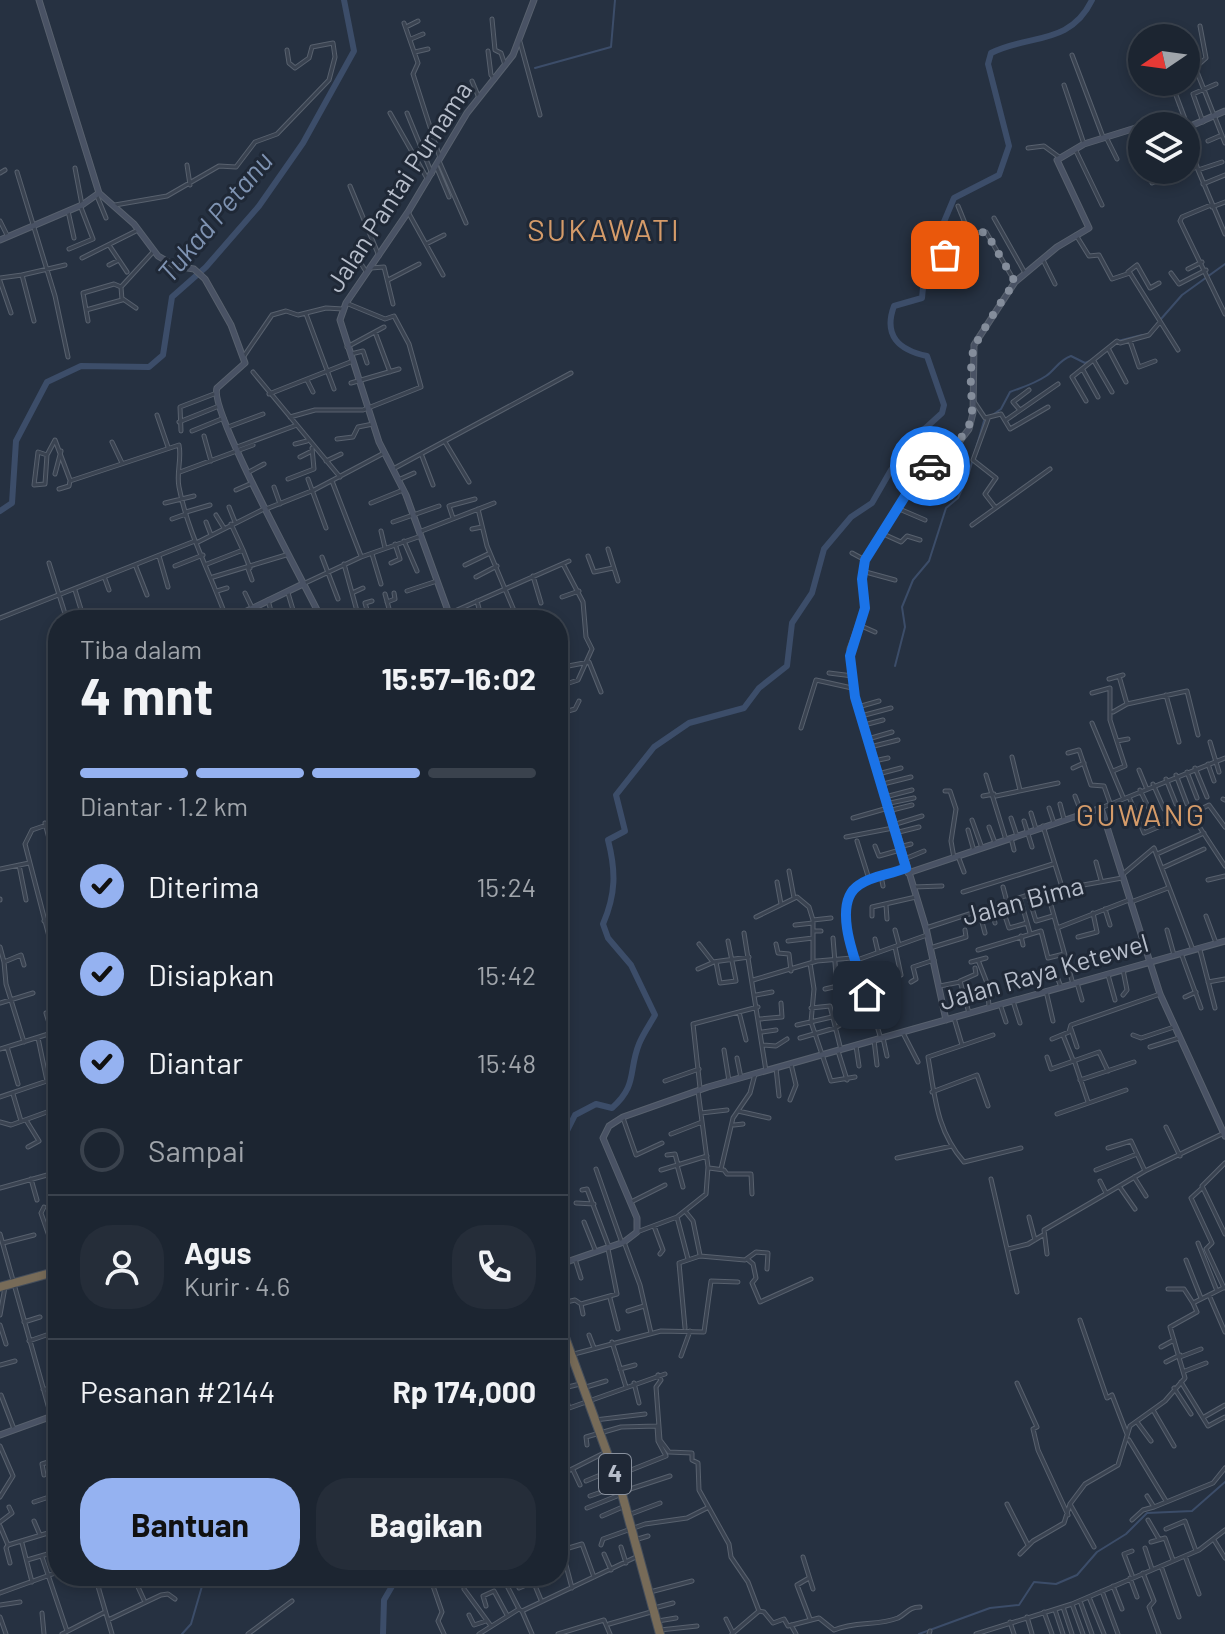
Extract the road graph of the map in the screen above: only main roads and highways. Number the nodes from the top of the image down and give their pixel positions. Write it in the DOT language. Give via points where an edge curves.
graph roads {
  1 [pos="48,1274"];
  2 [pos="6,1285"];
  3 [pos="568,1348"];
  4 [pos="659,1628"];
  1 -- 2 [label="highway"];
  3 -- 4 [label="highway, 4" via="621,1490"];
}
